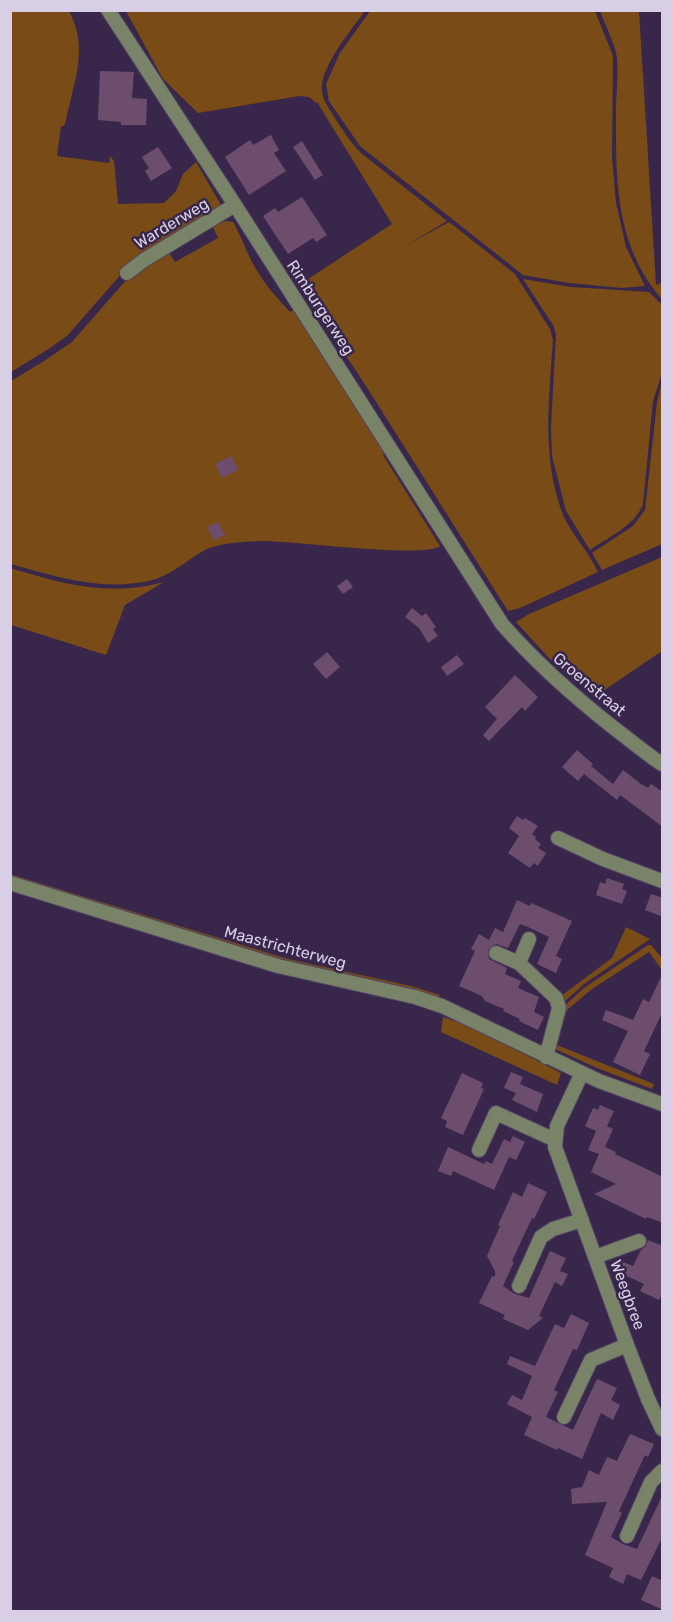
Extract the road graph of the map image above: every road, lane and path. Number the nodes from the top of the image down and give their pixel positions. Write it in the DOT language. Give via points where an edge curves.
graph roads {
  1 [pos="108,10"];
  2 [pos="235,205"];
  3 [pos="127,273"];
  4 [pos="502,624"];
  5 [pos="663,764"];
  6 [pos="558,838"];
  7 [pos="663,881"];
  8 [pos="10,883"];
  9 [pos="529,939"];
  10 [pos="496,952"];
  11 [pos="519,963"];
  12 [pos="546,1057"];
  13 [pos="582,1073"];
  14 [pos="663,1104"];
  15 [pos="555,1140"];
  16 [pos="479,1150"];
  17 [pos="582,1220"];
  18 [pos="639,1240"];
  19 [pos="595,1257"];
  20 [pos="519,1286"];
  21 [pos="627,1345"];
  22 [pos="564,1417"];
  23 [pos="663,1429"];
  24 [pos="663,1471"];
  25 [pos="627,1536"];
  1 -- 2 [label="street, Rimburgerweg"];
  2 -- 3 [label="street, Warderweg"];
  2 -- 4 [label="street, Rimburgerweg"];
  4 -- 5 [label="street, Groenstraat" via="555,679"];
  6 -- 7 [label="street"];
  8 -- 12 [label="street, Maastrichterweg" via="278,966 424,1000"];
  9 -- 11 [label="street"];
  10 -- 11 [label="street"];
  11 -- 12 [label="street" via="558,1003"];
  12 -- 13 [label="street, Maastrichterweg"];
  13 -- 14 [label="street, Maastrichterweg"];
  13 -- 15 [label="street" via="561,1116"];
  15 -- 16 [label="street" via="496,1113"];
  15 -- 17 [label="street, Weegbree"];
  17 -- 19 [label="street, Weegbree"];
  17 -- 20 [label="street" via="553,1229 542,1237"];
  18 -- 19 [label="street, Weegbree"];
  19 -- 21 [label="street, Weegbree"];
  21 -- 22 [label="street, Weegbree" via="591,1360"];
  21 -- 23 [label="street, Weegbree"];
  24 -- 25 [label="street" via="651,1482"];
}
